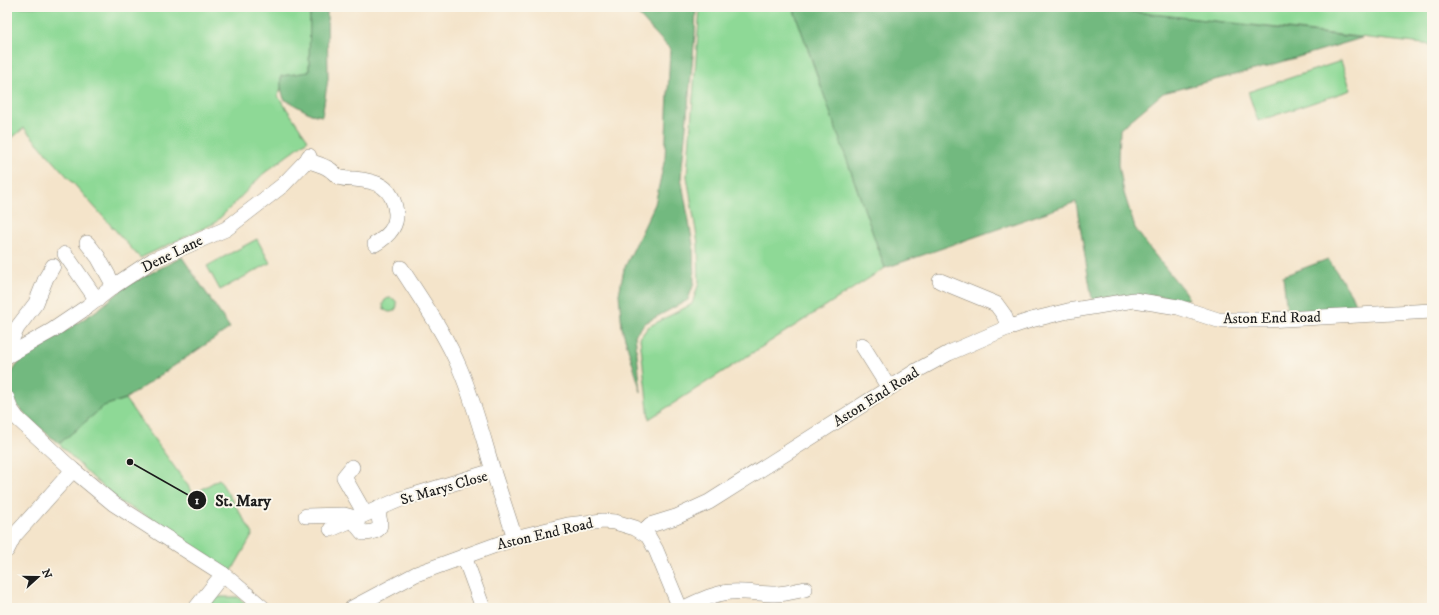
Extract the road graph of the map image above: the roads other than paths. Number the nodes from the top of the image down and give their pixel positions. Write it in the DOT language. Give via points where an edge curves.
graph roads {
  1 [pos="87,243"];
  2 [pos="375,244"];
  3 [pos="65,254"];
  4 [pos="53,266"];
  5 [pos="401,268"];
  6 [pos="940,281"];
  7 [pos="114,286"];
  8 [pos="97,300"];
  9 [pos="1432,311"];
  10 [pos="1009,328"];
  11 [pos="862,345"];
  12 [pos="7,349"];
  13 [pos="7,356"];
  14 [pos="889,388"];
  15 [pos="7,398"];
  16 [pos="352,467"];
  17 [pos="73,470"];
  18 [pos="493,471"];
  19 [pos="366,514"];
  20 [pos="306,516"];
  21 [pos="331,529"];
  22 [pos="643,532"];
  23 [pos="515,538"];
  24 [pos="7,550"];
  25 [pos="464,556"];
  26 [pos="223,574"];
  27 [pos="805,589"];
  28 [pos="196,608"];
  29 [pos="263,608"];
  30 [pos="352,608"];
  31 [pos="483,608"];
  32 [pos="680,608"];
  33 [pos="684,608"];
  1 -- 7 [label="street"];
  2 -- 7 [label="street, Dene Lane" via="386,238 395,223 394,201 386,189 374,182 340,178 328,168 308,158 283,185 226,229 152,260"];
  3 -- 8 [label="street"];
  4 -- 12 [label="street" via="36,303 17,328"];
  5 -- 18 [label="street" via="449,346 460,369"];
  6 -- 10 [label="street" via="996,304 1004,314"];
  7 -- 8 [label="street, Dene Lane"];
  8 -- 13 [label="street, Dene Lane" via="53,330"];
  9 -- 10 [label="street, Aston End Road" via="1266,320 1218,320 1178,307 1134,300 1068,311"];
  10 -- 14 [label="street, Aston End Road" via="949,353"];
  11 -- 14 [label="street"];
  14 -- 22 [label="street, Aston End Road" via="709,502 650,525"];
  15 -- 17 [label="street" via="17,418"];
  16 -- 19 [label="street" via="344,477"];
  17 -- 24 [label="street" via="14,536"];
  17 -- 26 [label="street" via="114,504"];
  18 -- 19 [label="street, St Marys Close" via="420,493"];
  18 -- 23 [label="street, St Marys Close"];
  19 -- 20 [label="street"];
  19 -- 21 [label="street, St Marys Close"];
  22 -- 23 [label="street, Aston End Road" via="615,522 603,521 568,525"];
  22 -- 32 [label="street" via="656,550"];
  23 -- 25 [label="street, Aston End Road"];
  25 -- 30 [label="street, Aston End Road" via="416,574"];
  25 -- 31 [label="street"];
  26 -- 28 [label="street"];
  26 -- 29 [label="street"];
  27 -- 33 [label="street" via="776,594 722,593"];
}
